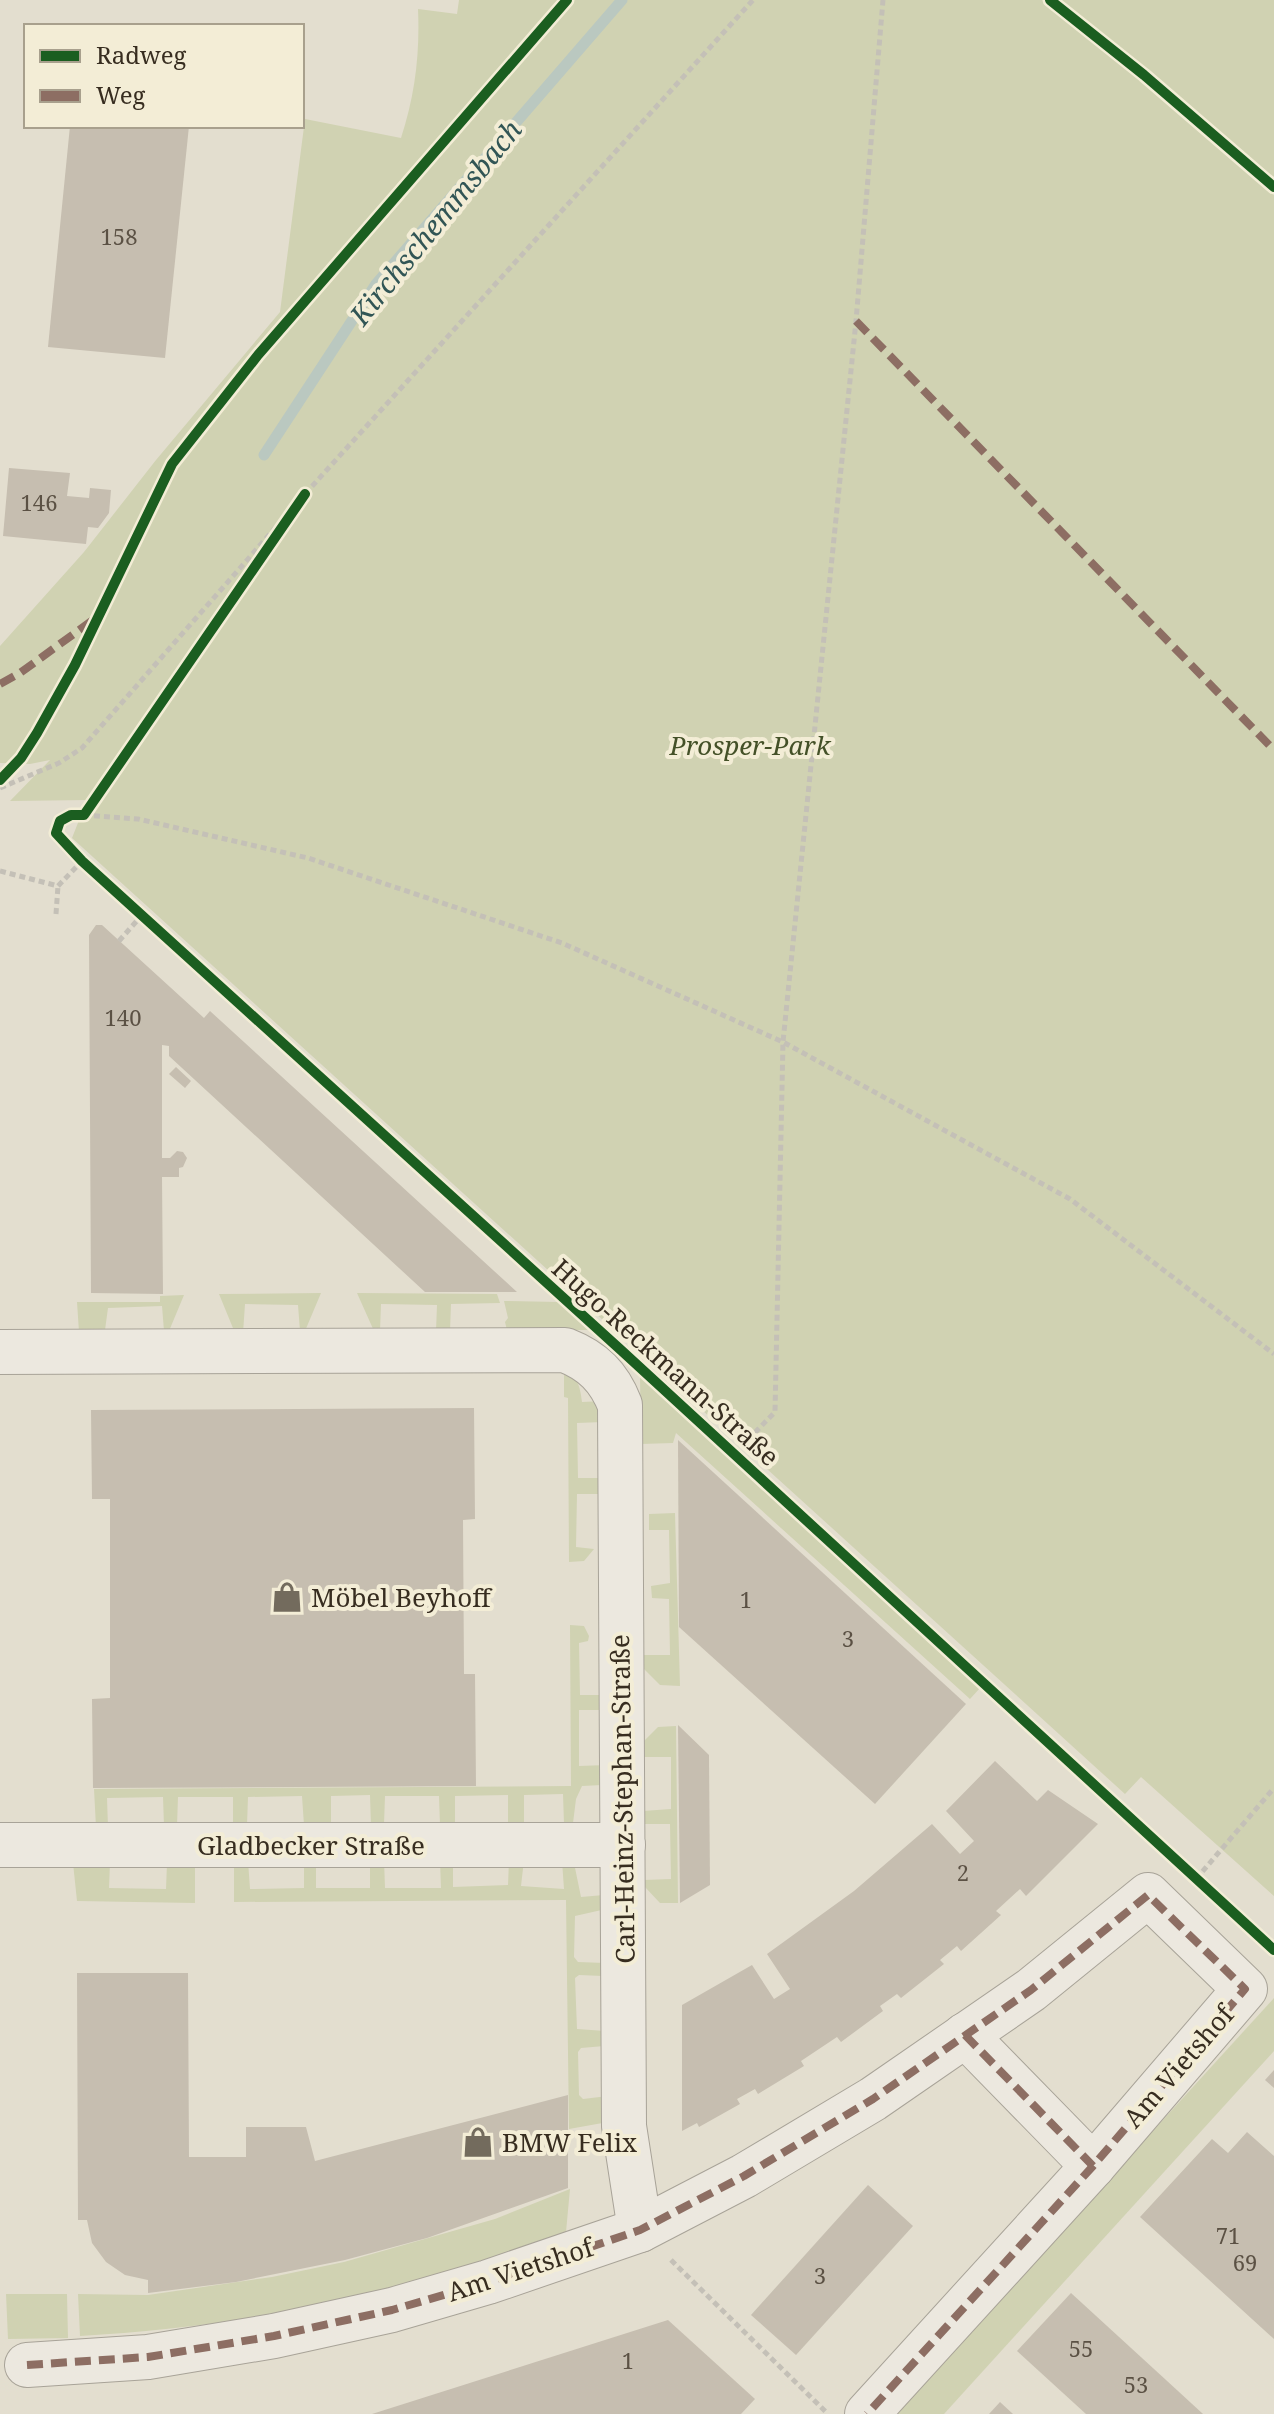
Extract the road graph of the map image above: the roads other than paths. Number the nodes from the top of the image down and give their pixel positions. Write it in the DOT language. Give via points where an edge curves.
graph roads {
  1 [pos="0,1352"];
  2 [pos="0,1845"];
  3 [pos="623,1845"];
  4 [pos="965,2035"];
  5 [pos="1093,2166"];
  6 [pos="640,2230"];
  7 [pos="27,2365"];
  8 [pos="867,2414"];
  1 -- 3 [label="street, Carl-Heinz-Stephan-Straße" via="565,1350 584,1357 601,1371 620,1405"];
  2 -- 3 [label="street, Gladbecker Straße"];
  3 -- 6 [label="street, Carl-Heinz-Stephan-Straße" via="624,2126"];
  4 -- 5 [label="street"];
  4 -- 5 [label="street, Am Vietshof" via="1031,1990 1148,1895 1245,1989"];
  4 -- 6 [label="street, Am Vietshof" via="873,2099"];
  5 -- 8 [label="street, Am Vietshof"];
  6 -- 7 [label="street, Am Vietshof" via="392,2310 274,2336 148,2357"];
}
